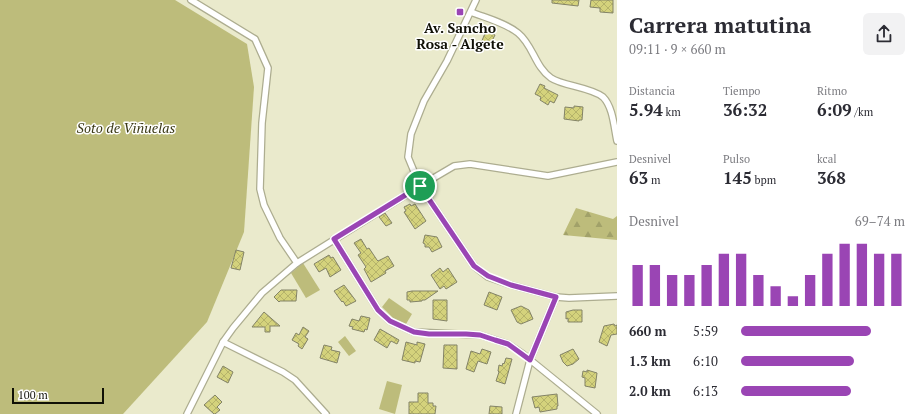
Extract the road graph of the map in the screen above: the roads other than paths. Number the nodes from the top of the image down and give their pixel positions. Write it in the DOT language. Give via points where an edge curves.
graph roads {
  1 [pos="191,0"];
  2 [pos="476,0"];
  3 [pos="471,12"];
  4 [pos="617,140"];
  5 [pos="617,162"];
  6 [pos="420,186"];
  7 [pos="334,239"];
  8 [pos="297,263"];
  9 [pos="617,296"];
  10 [pos="556,297"];
  11 [pos="223,342"];
  12 [pos="530,360"];
  13 [pos="187,414"];
  14 [pos="326,414"];
  15 [pos="516,414"];
  16 [pos="597,414"];
  1 -- 8 [label="street" via="255,39 268,68 262,123 260,189 264,205 280,238"];
  2 -- 3 [label="street"];
  3 -- 4 [label="street" via="519,34 540,67 552,78 603,98 610,108"];
  3 -- 6 [label="street" via="424,101 410,134 408,157"];
  5 -- 6 [label="street" via="548,176 470,164 454,166"];
  6 -- 7 [label="street"];
  6 -- 10 [label="street" via="474,266 499,281"];
  7 -- 8 [label="street"];
  7 -- 12 [label="street" via="378,310 390,321 414,332 488,337 508,344"];
  8 -- 11 [label="street" via="262,293"];
  9 -- 10 [label="street"];
  10 -- 12 [label="street"];
  11 -- 13 [label="street"];
  11 -- 14 [label="street" via="295,380"];
  12 -- 15 [label="street"];
  12 -- 16 [label="street"];
}
